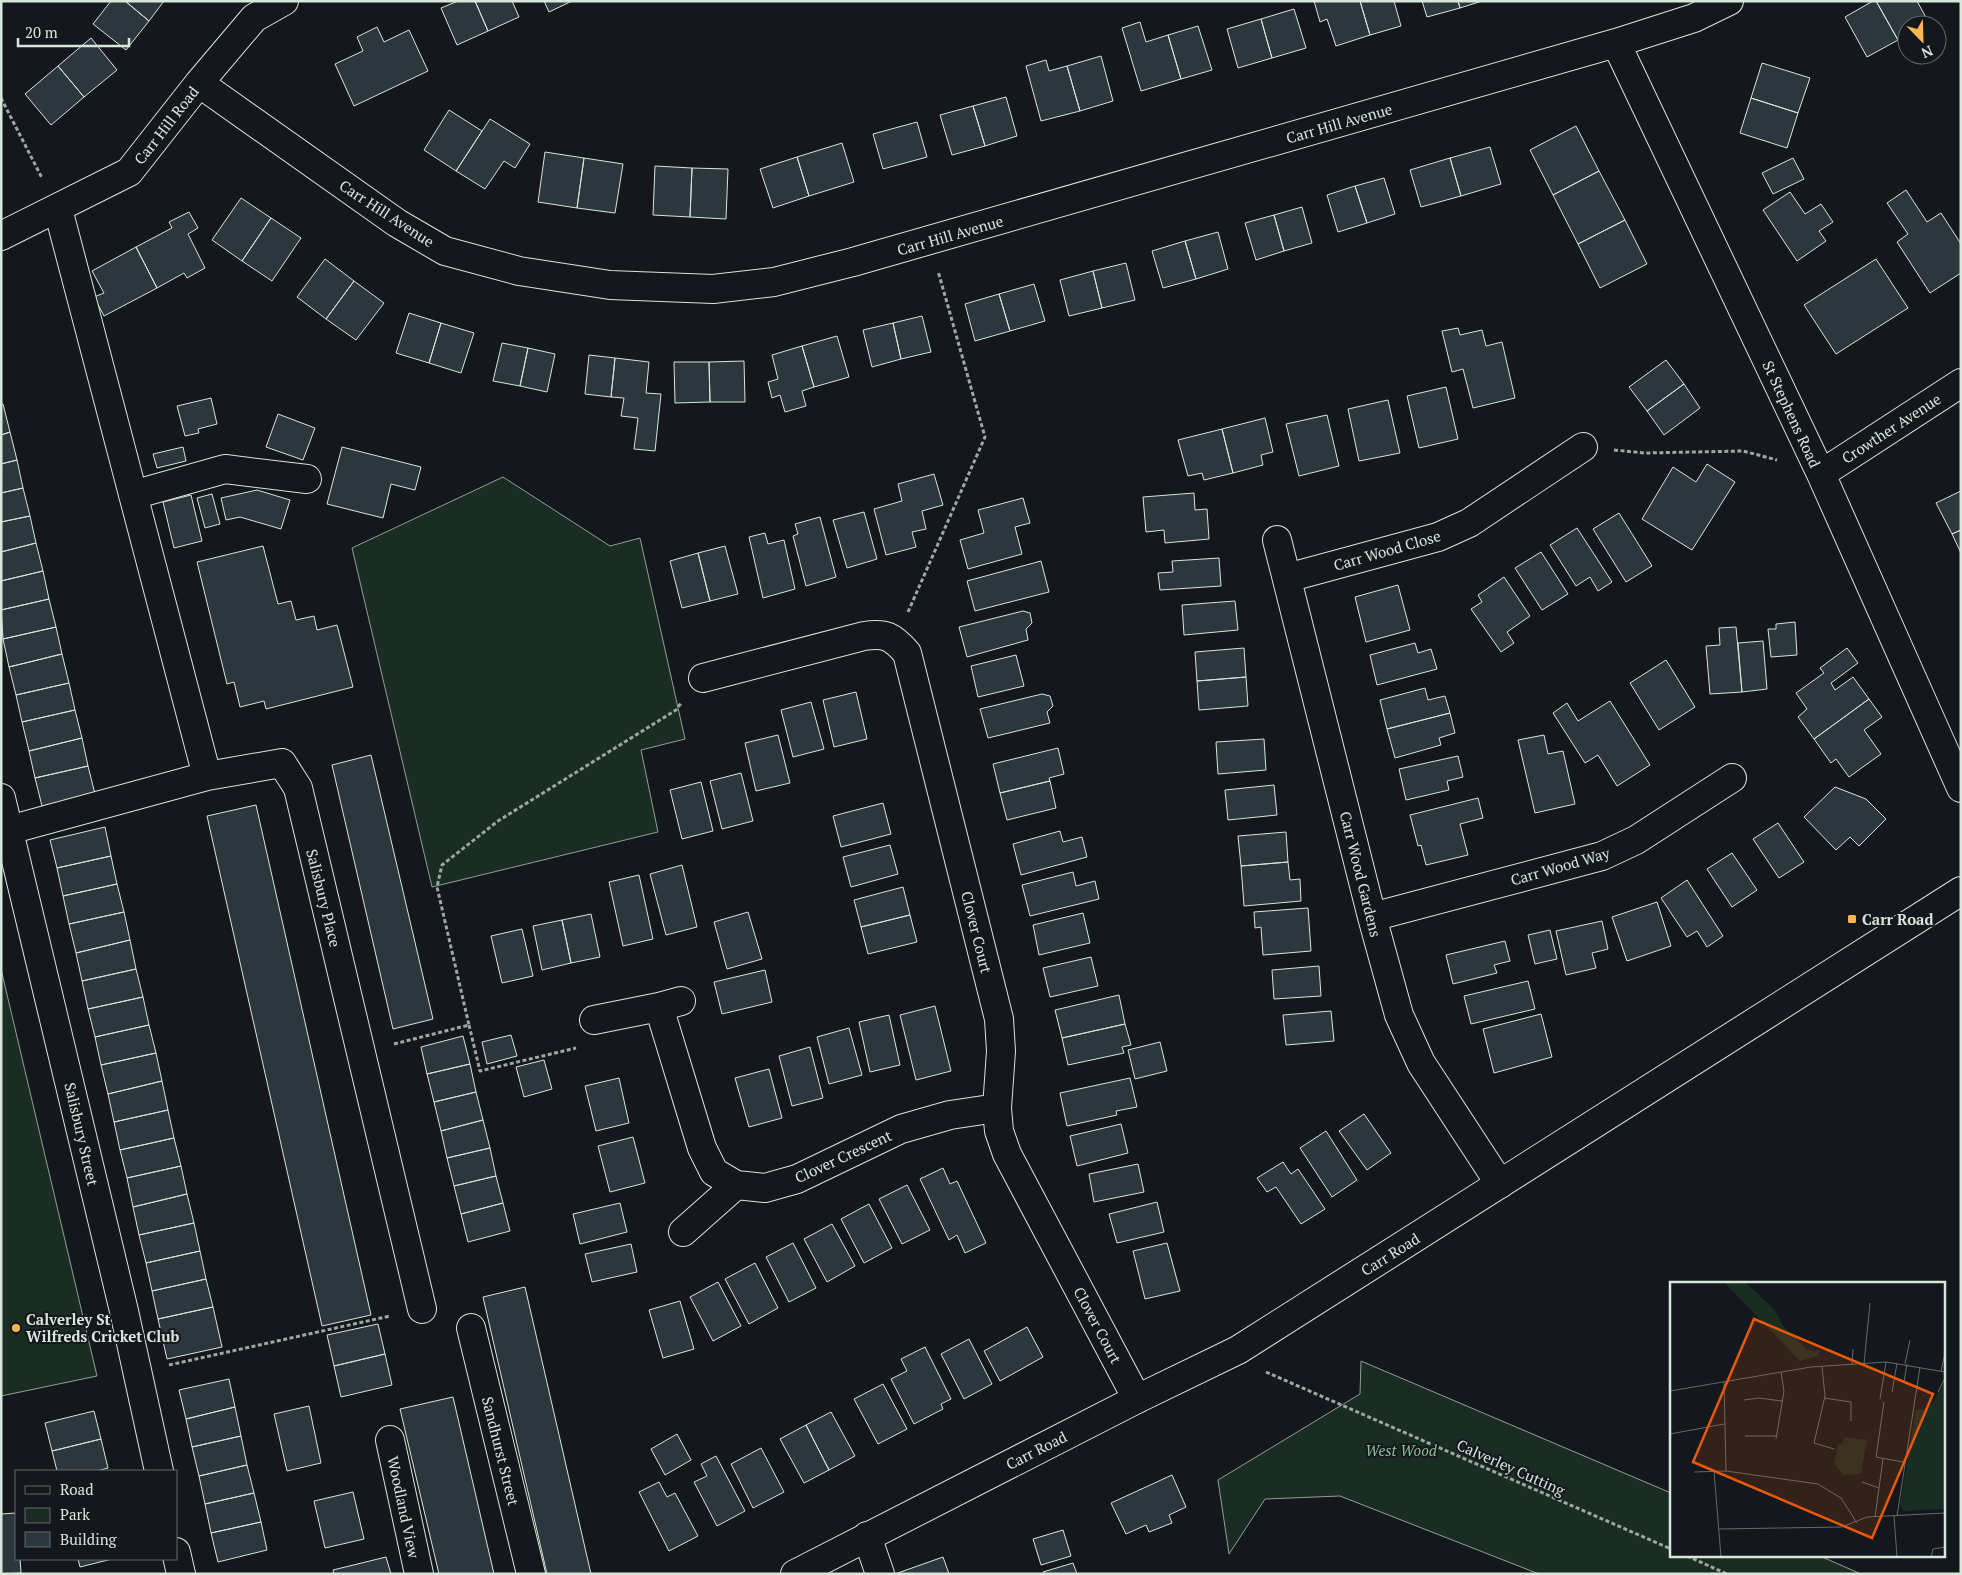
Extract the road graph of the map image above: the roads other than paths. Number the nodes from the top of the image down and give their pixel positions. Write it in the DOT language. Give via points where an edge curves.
graph roads {
  1 [pos="284,1"];
  2 [pos="1729,1"];
  3 [pos="1616,43"];
  4 [pos="199,83"];
  5 [pos="58,208"];
  6 [pos="1,236"];
  7 [pos="1961,383"];
  8 [pos="1583,447"];
  9 [pos="1816,463"];
  10 [pos="307,479"];
  11 [pos="133,495"];
  12 [pos="1277,540"];
  13 [pos="1287,578"];
  14 [pos="703,678"];
  15 [pos="208,776"];
  16 [pos="1732,778"];
  17 [pos="1961,788"];
  18 [pos="1,798"];
  19 [pos="9,830"];
  20 [pos="1961,891"];
  21 [pos="1372,917"];
  22 [pos="594,1020"];
  23 [pos="997,1108"];
  24 [pos="1500,1184"];
  25 [pos="736,1185"];
  26 [pos="682,1232"];
  27 [pos="422,1309"];
  28 [pos="471,1328"];
  29 [pos="1137,1399"];
  30 [pos="390,1440"];
  31 [pos="159,1470"];
  32 [pos="867,1536"];
  33 [pos="178,1560"];
  34 [pos="181,1574"];
  35 [pos="419,1574"];
  36 [pos="531,1574"];
  37 [pos="795,1574"];
  38 [pos="880,1574"];
  1 -- 4 [label="street, Carr Hill Road" via="254,18"];
  2 -- 3 [label="street, Carr Hill Avenue" via="1694,18"];
  3 -- 4 [label="street, Carr Hill Avenue" via="929,241 774,282 713,289 610,285 519,271 445,250 397,223"];
  3 -- 9 [label="street, St Stephens Road"];
  4 -- 5 [label="street, Carr Hill Road" via="129,172"];
  5 -- 6 [label="street, Carr Hill Road"];
  5 -- 11 [label="street"];
  7 -- 9 [label="street, Crowther Avenue"];
  8 -- 13 [label="street, Carr Wood Close" via="1469,522 1438,537"];
  9 -- 17 [label="street, St Stephens Road"];
  10 -- 11 [label="street" via="225,469"];
  11 -- 15 [label="street"];
  12 -- 13 [label="street, Carr Wood Gardens"];
  13 -- 21 [label="street, Carr Wood Gardens"];
  14 -- 23 [label="street, Clover Court" via="864,636 882,634 896,640 907,653 999,1019 1001,1051"];
  15 -- 19 [label="street, Salisbury Place"];
  15 -- 27 [label="street, Salisbury Place" via="282,763 298,788"];
  16 -- 21 [label="street, Carr Wood Way" via="1636,840 1602,856"];
  18 -- 19 [label="street, Salisbury Street"];
  19 -- 31 [label="street, Salisbury Street"];
  20 -- 24 [label="street, Carr Road"];
  21 -- 24 [label="street, Carr Wood Gardens" via="1399,1015 1421,1062"];
  22 -- 25 [label="street, Clover Crescent" via="670,1004 702,1148 714,1172"];
  23 -- 25 [label="street, Clover Crescent" via="950,1115 901,1130 797,1179 765,1188"];
  23 -- 29 [label="street, Clover Court" via="999,1131 1007,1154"];
  24 -- 29 [label="street, Carr Road" via="1238,1350"];
  25 -- 26 [label="street"];
  28 -- 36 [label="street, Sandhurst Street"];
  29 -- 32 [label="street, Carr Road"];
  30 -- 35 [label="street, Woodland View"];
  32 -- 37 [label="street, Carr Road"];
  32 -- 38 [label="street"];
  33 -- 34 [label="street"];
}
